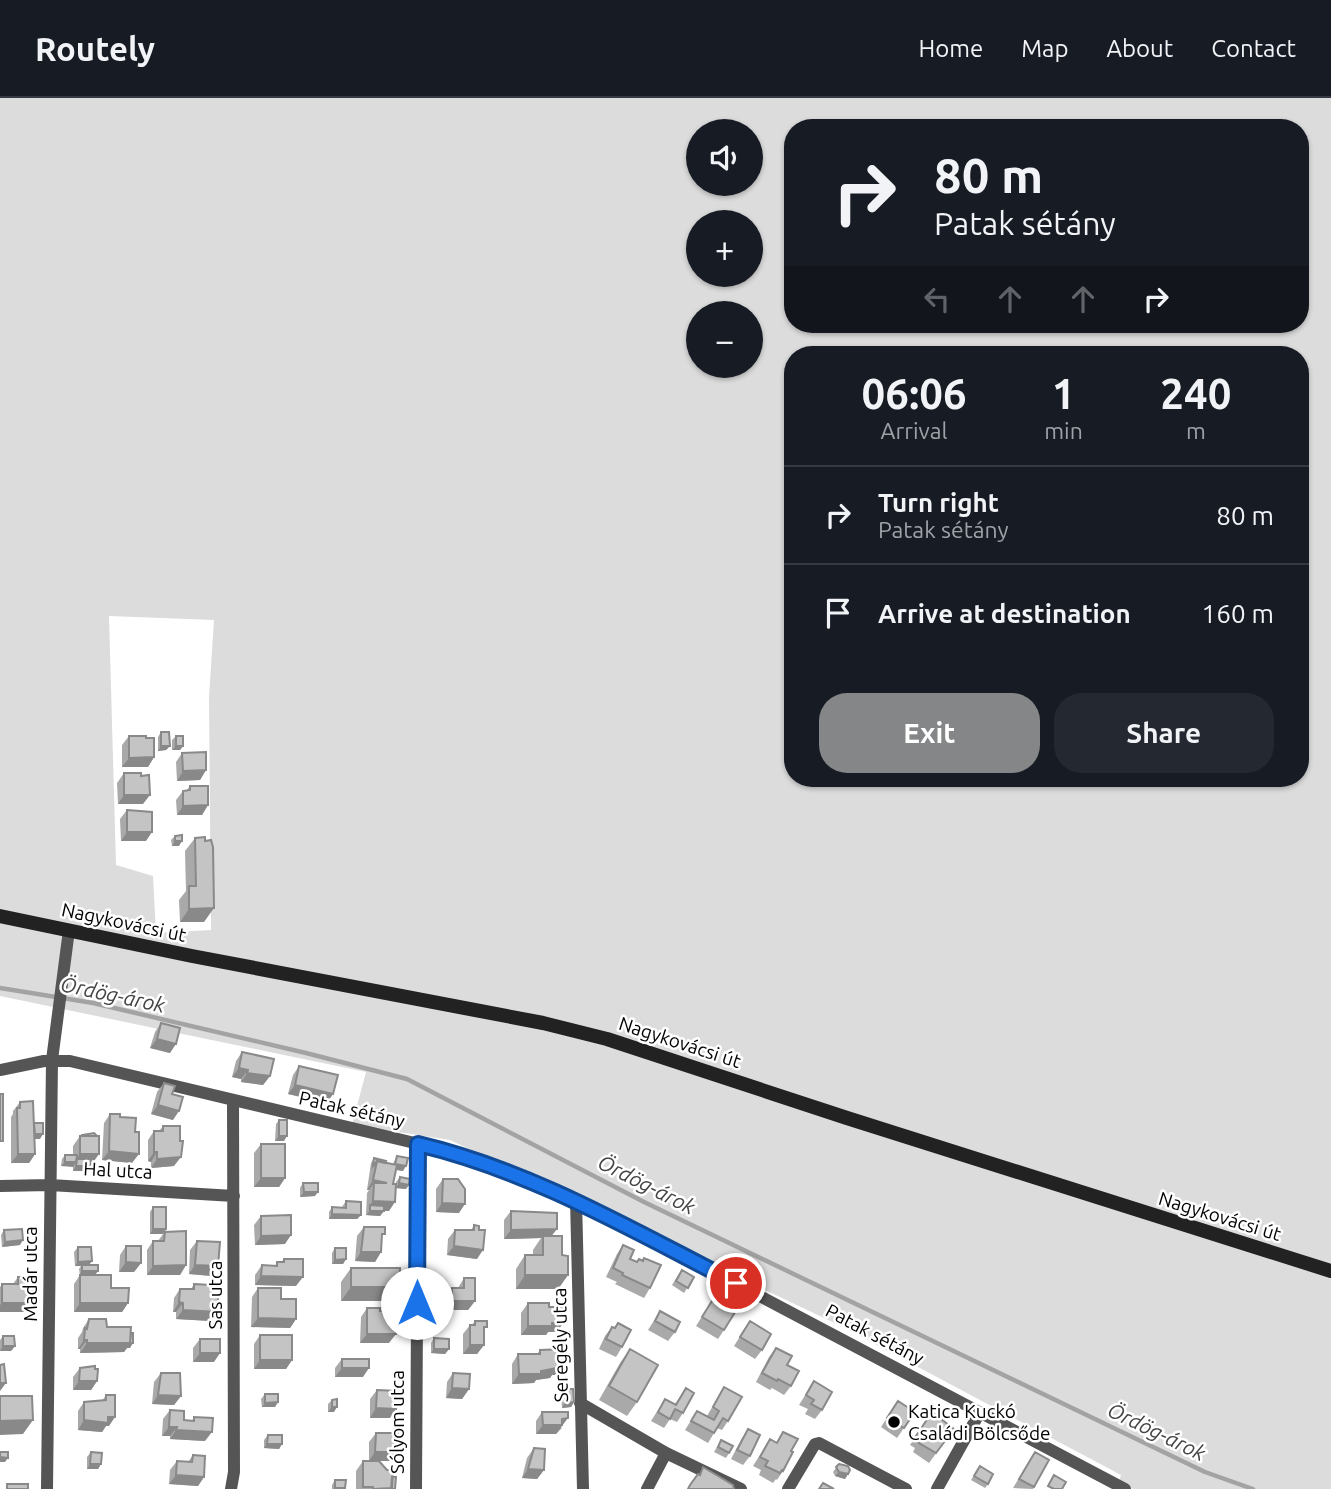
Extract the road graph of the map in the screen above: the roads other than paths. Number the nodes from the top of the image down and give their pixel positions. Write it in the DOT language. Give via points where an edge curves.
graph roads {
  1 [pos="0,916"];
  2 [pos="69,930"];
  3 [pos="52,1060"];
  4 [pos="0,1070"];
  5 [pos="233,1101"];
  6 [pos="418,1144"];
  7 [pos="50,1185"];
  8 [pos="0,1186"];
  9 [pos="234,1196"];
  10 [pos="576,1199"];
  11 [pos="1331,1271"];
  12 [pos="580,1403"];
  13 [pos="980,1412"];
  14 [pos="667,1453"];
  15 [pos="47,1489"];
  16 [pos="231,1489"];
  17 [pos="416,1489"];
  18 [pos="583,1489"];
  19 [pos="647,1489"];
  20 [pos="741,1489"];
  21 [pos="788,1489"];
  22 [pos="906,1489"];
  23 [pos="937,1489"];
  24 [pos="1125,1489"];
  1 -- 2 [label="street, Nagykovácsi út"];
  2 -- 3 [label="street, Madár utca"];
  2 -- 11 [label="street, Nagykovácsi út" via="607,1039"];
  3 -- 4 [label="street, Patak sétány"];
  3 -- 5 [label="street, Patak sétány"];
  3 -- 7 [label="street, Madár utca"];
  5 -- 6 [label="street, Patak sétány"];
  5 -- 9 [label="street, Sas utca"];
  6 -- 10 [label="street, Patak sétány" via="461,1154"];
  6 -- 17 [label="street, Sólyom utca"];
  7 -- 8 [label="street, Hal utca"];
  7 -- 9 [label="street, Hal utca"];
  7 -- 15 [label="street, Madár utca"];
  9 -- 16 [label="street, Sas utca"];
  10 -- 12 [label="street, Seregély utca"];
  10 -- 13 [label="street, Patak sétány"];
  12 -- 14 [label="street"];
  12 -- 18 [label="street, Seregély utca"];
  13 -- 23 [label="street"];
  13 -- 24 [label="street, Patak sétány"];
  14 -- 19 [label="street"];
  14 -- 20 [label="street"];
  21 -- 22 [label="street" via="819,1443"];
}
